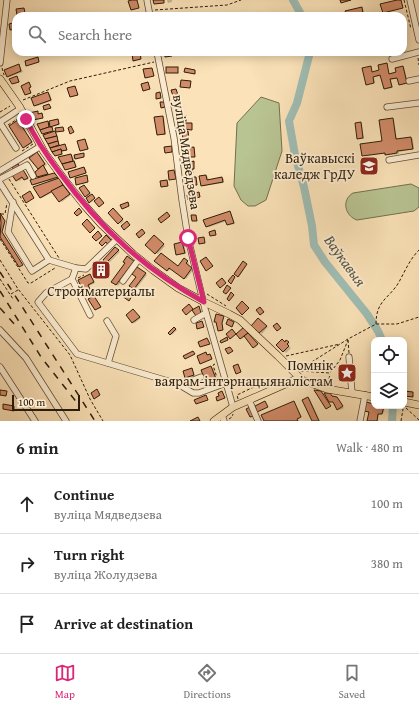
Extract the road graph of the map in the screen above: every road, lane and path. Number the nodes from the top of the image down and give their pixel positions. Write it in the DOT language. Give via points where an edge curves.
graph roads {
  1 [pos="7,0"];
  2 [pos="146,0"];
  3 [pos="241,0"];
  4 [pos="404,0"];
  5 [pos="410,0"];
  6 [pos="149,12"];
  7 [pos="159,12"];
  8 [pos="407,12"];
  9 [pos="407,13"];
  10 [pos="411,30"];
  11 [pos="2,32"];
  12 [pos="419,40"];
  13 [pos="418,52"];
  14 [pos="0,54"];
  15 [pos="407,55"];
  16 [pos="158,56"];
  17 [pos="403,56"];
  18 [pos="392,59"];
  19 [pos="157,61"];
  20 [pos="0,63"];
  21 [pos="419,65"];
  22 [pos="0,78"];
  23 [pos="419,79"];
  24 [pos="409,81"];
  25 [pos="419,103"];
  26 [pos="11,105"];
  27 [pos="23,107"];
  28 [pos="387,107"];
  29 [pos="0,112"];
  30 [pos="20,118"];
  31 [pos="1,124"];
  32 [pos="41,146"];
  33 [pos="16,148"];
  34 [pos="419,155"];
  35 [pos="389,160"];
  36 [pos="0,171"];
  37 [pos="7,175"];
  38 [pos="33,176"];
  39 [pos="0,179"];
  40 [pos="0,183"];
  41 [pos="10,202"];
  42 [pos="0,214"];
  43 [pos="117,239"];
  44 [pos="419,250"];
  45 [pos="139,259"];
  46 [pos="0,260"];
  47 [pos="49,260"];
  48 [pos="62,263"];
  49 [pos="76,268"];
  50 [pos="0,279"];
  51 [pos="72,279"];
  52 [pos="123,281"];
  53 [pos="18,289"];
  54 [pos="10,295"];
  55 [pos="13,299"];
  56 [pos="204,302"];
  57 [pos="206,313"];
  58 [pos="90,315"];
  59 [pos="419,317"];
  60 [pos="194,320"];
  61 [pos="107,321"];
  62 [pos="376,324"];
  63 [pos="0,330"];
  64 [pos="348,339"];
  65 [pos="341,344"];
  66 [pos="284,357"];
  67 [pos="349,357"];
  68 [pos="108,363"];
  69 [pos="0,367"];
  70 [pos="330,373"];
  71 [pos="202,377"];
  72 [pos="299,378"];
  73 [pos="226,383"];
  74 [pos="328,384"];
  75 [pos="181,385"];
  76 [pos="352,393"];
  77 [pos="364,395"];
  78 [pos="371,396"];
  79 [pos="249,400"];
  80 [pos="407,403"];
  81 [pos="419,405"];
  82 [pos="404,409"];
  83 [pos="407,409"];
  84 [pos="235,410"];
  85 [pos="232,418"];
  86 [pos="224,419"];
  87 [pos="419,420"];
  88 [pos="35,421"];
  89 [pos="66,421"];
  90 [pos="103,421"];
  91 [pos="214,421"];
  92 [pos="232,421"];
  93 [pos="258,421"];
  94 [pos="360,421"];
  95 [pos="402,421"];
  1 -- 11 [label="street"];
  2 -- 6 [label="street"];
  3 -- 7 [label="path" via="227,5"];
  4 -- 8 [label="path"];
  5 -- 12 [label="street"];
  9 -- 10 [label="path"];
  11 -- 14 [label="street"];
  13 -- 15 [label="street"];
  13 -- 21 [label="path"];
  14 -- 20 [label="street"];
  16 -- 56 [label="street, вуліца Мядведзева" via="173,130 188,238"];
  17 -- 18 [label="street"];
  19 -- 27 [label="path" via="70,81 22,100"];
  22 -- 27 [label="main road"];
  23 -- 24 [label="street"];
  25 -- 28 [label="street"];
  26 -- 29 [label="path"];
  27 -- 31 [label="street"];
  27 -- 32 [label="main road"];
  30 -- 31 [label="path"];
  31 -- 33 [label="street"];
  32 -- 36 [label="street"];
  32 -- 43 [label="main road" via="85,206"];
  34 -- 35 [label="street"];
  37 -- 38 [label="street" via="27,165"];
  37 -- 39 [label="street"];
  37 -- 48 [label="path"];
  40 -- 41 [label="street"];
  41 -- 42 [label="path" via="5,214"];
  41 -- 47 [label="street"];
  41 -- 47 [label="street" via="8,232 32,272"];
  43 -- 45 [label="main road"];
  43 -- 49 [label="street" via="86,269"];
  44 -- 62 [label="path" via="398,283 384,298 376,315"];
  45 -- 52 [label="street"];
  45 -- 56 [label="main road"];
  46 -- 53 [label="path"];
  47 -- 48 [label="street"];
  48 -- 49 [label="street"];
  49 -- 51 [label="street"];
  50 -- 54 [label="path"];
  51 -- 58 [label="street"];
  51 -- 68 [label="street" via="46,293 38,302 77,354"];
  53 -- 54 [label="path"];
  53 -- 90 [label="path" via="70,356"];
  54 -- 55 [label="path"];
  56 -- 57 [label="street, вуліца Мядведзева"];
  56 -- 72 [label="main road" via="240,320"];
  57 -- 60 [label="street"];
  57 -- 73 [label="street, вуліца Мядведзева"];
  59 -- 62 [label="path" via="397,324"];
  61 -- 68 [label="street" via="116,336"];
  62 -- 64 [label="path"];
  63 -- 89 [label="street" via="26,358"];
  64 -- 65 [label="path"];
  64 -- 67 [label="path"];
  64 -- 70 [label="path" via="340,360"];
  65 -- 66 [label="path"];
  65 -- 70 [label="path" via="298,371"];
  67 -- 76 [label="street"];
  68 -- 75 [label="street"];
  69 -- 88 [label="street"];
  70 -- 74 [label="path"];
  71 -- 75 [label="street"];
  72 -- 76 [label="main road" via="321,387"];
  72 -- 79 [label="main road"];
  73 -- 75 [label="street" via="198,393 193,393"];
  73 -- 84 [label="street, вуліца Мядведзева"];
  76 -- 77 [label="main road"];
  77 -- 78 [label="main road"];
  77 -- 94 [label="street"];
  79 -- 84 [label="main road"];
  79 -- 93 [label="street"];
  80 -- 81 [label="main road"];
  82 -- 95 [label="path"];
  83 -- 87 [label="path"];
  84 -- 85 [label="path"];
  84 -- 86 [label="main road"];
  85 -- 86 [label="path"];
  85 -- 92 [label="path"];
  86 -- 91 [label="main road"];
}
